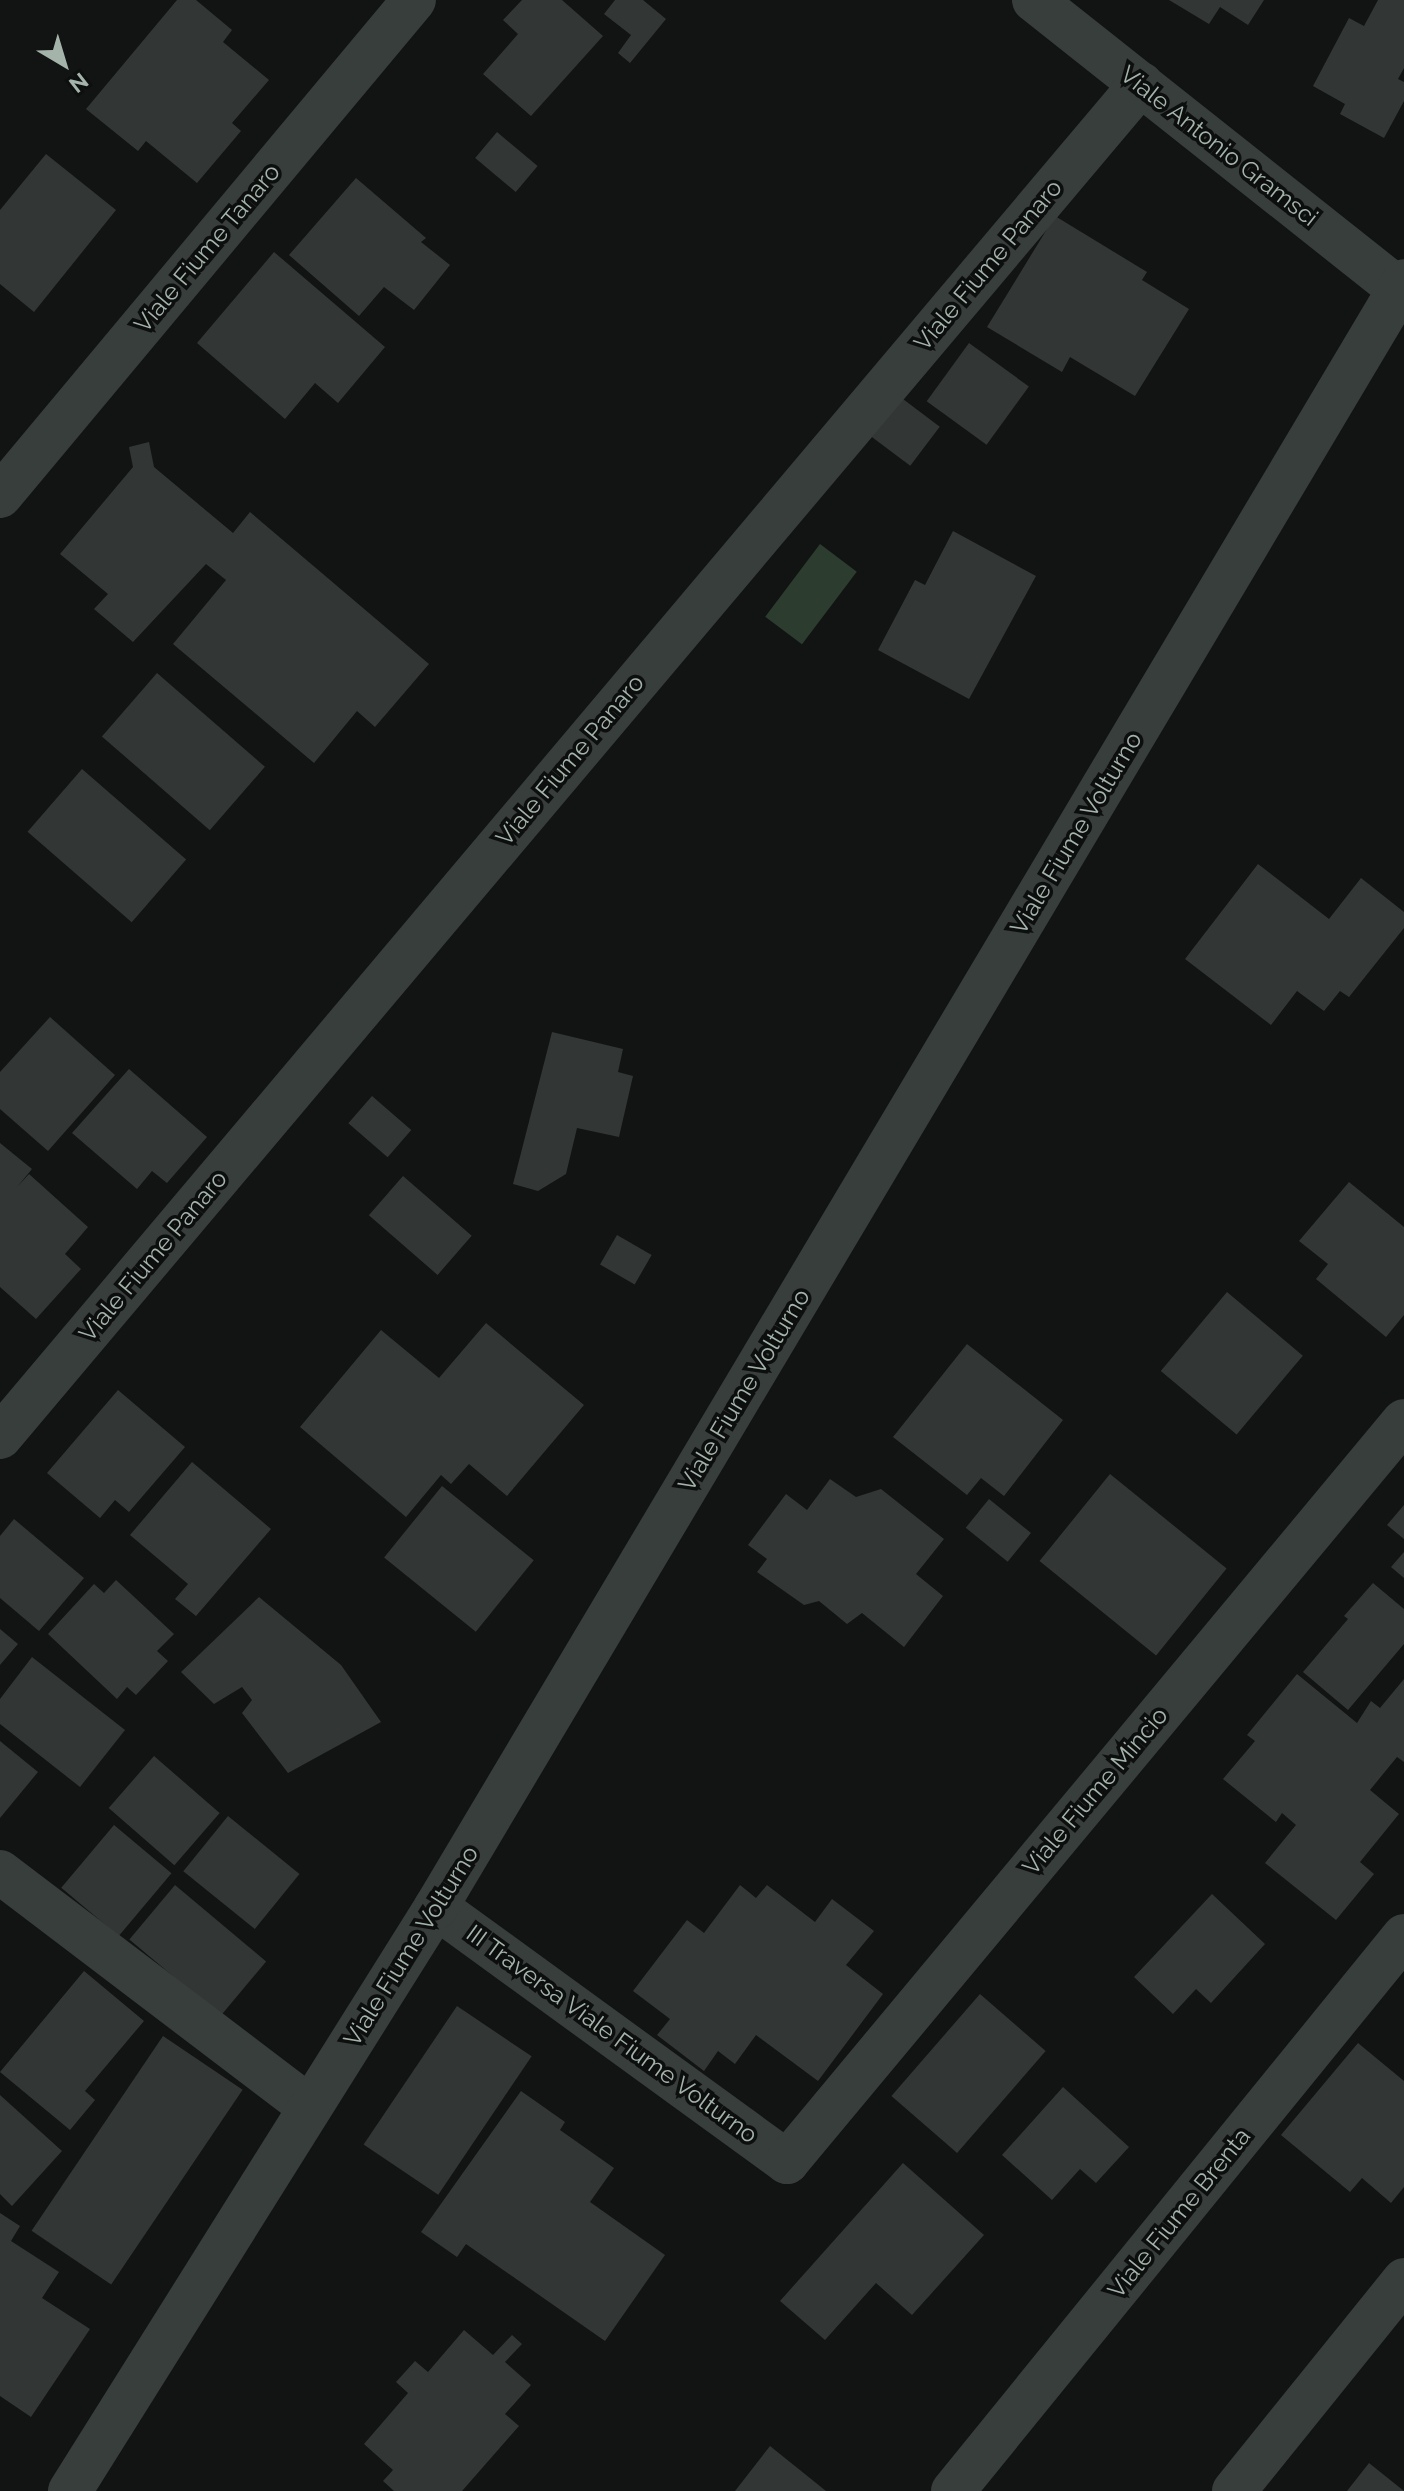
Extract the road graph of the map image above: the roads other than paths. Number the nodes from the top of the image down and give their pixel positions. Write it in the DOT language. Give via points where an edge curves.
graph roads {
  1 [pos="414,0"];
  2 [pos="1060,8"];
  3 [pos="1141,84"];
  4 [pos="1402,288"];
  5 [pos="0,496"];
  6 [pos="1404,1421"];
  7 [pos="0,1437"];
  8 [pos="0,1872"];
  9 [pos="436,1907"];
  10 [pos="1404,1936"];
  11 [pos="310,2107"];
  12 [pos="787,2162"];
  13 [pos="1404,2280"];
  14 [pos="70,2491"];
  15 [pos="953,2491"];
  16 [pos="1234,2491"];
  1 -- 5 [label="street, Viale Fiume Tanaro"];
  2 -- 3 [label="street, Viale Antonio Gramsci"];
  3 -- 4 [label="street, Viale Antonio Gramsci"];
  3 -- 7 [label="street, Viale Fiume Panaro"];
  4 -- 9 [label="street, Viale Fiume Volturno"];
  6 -- 12 [label="street, Viale Fiume Mincio"];
  8 -- 11 [label="street"];
  9 -- 11 [label="street, Viale Fiume Volturno"];
  9 -- 12 [label="street, III Traversa Viale Fiume Volturno"];
  10 -- 15 [label="street, Viale Fiume Brenta"];
  11 -- 14 [label="street, Viale Fiume Volturno"];
  13 -- 16 [label="street"];
}
